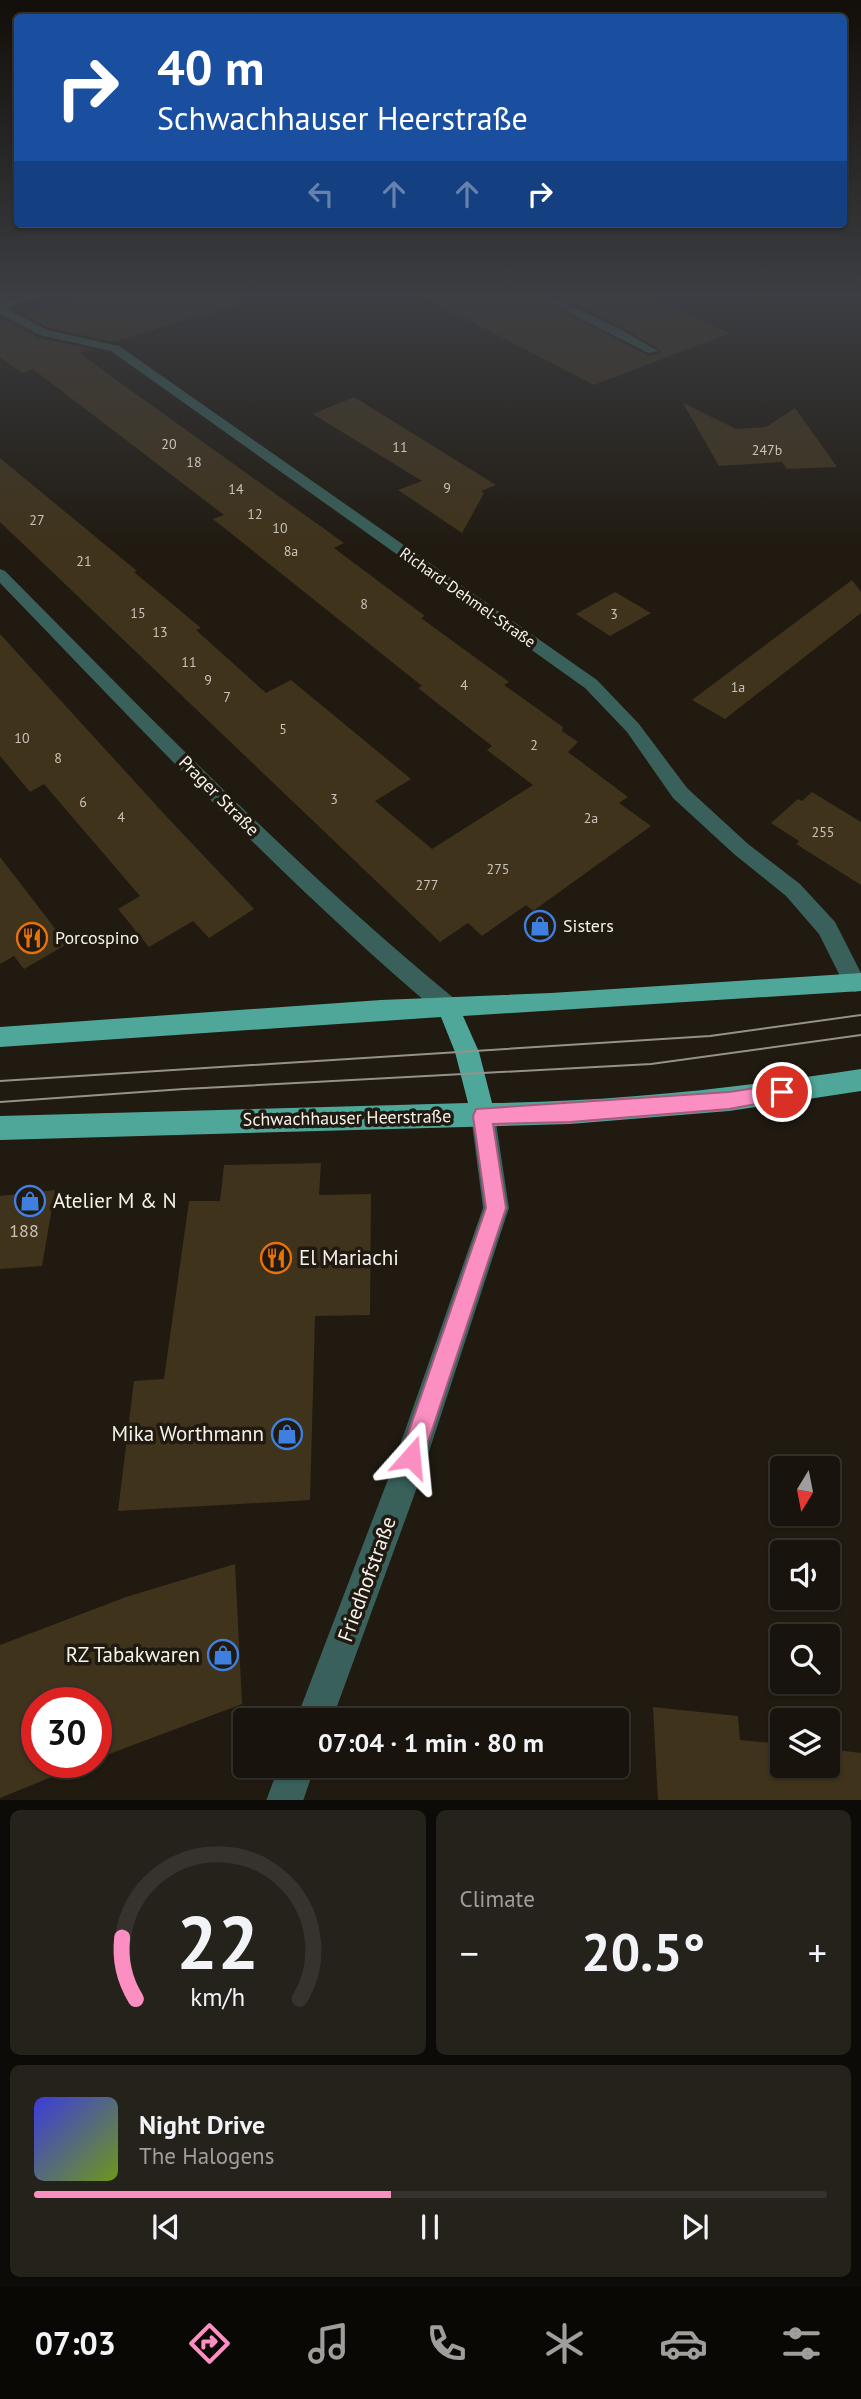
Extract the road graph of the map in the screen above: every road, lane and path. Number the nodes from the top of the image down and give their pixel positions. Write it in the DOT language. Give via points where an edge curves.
graph roads {
  1 [pos="159,379"];
  2 [pos="0,574"];
  3 [pos="858,983"];
  4 [pos="448,1007"];
  5 [pos="0,1037"];
  6 [pos="861,1080"];
  7 [pos="483,1116"];
  8 [pos="0,1128"];
  9 [pos="318,1708"];
  1 -- 3 [label="street, Richard-Dehmel-Straße" via="591,684 633,728 680,793 793,890 827,928"];
  2 -- 4 [label="street, Prager Straße" via="288,865 376,949"];
  3 -- 4 [label="main road"];
  4 -- 5 [label="main road"];
  4 -- 7 [label="main road" via="467,1052"];
  6 -- 7 [label="main road, Schwachhauser Heerstraße" via="729,1100"];
  7 -- 8 [label="main road, Schwachhauser Heerstraße"];
  7 -- 9 [label="street, Friedhofstraße" via="496,1208 403,1482"];
}
